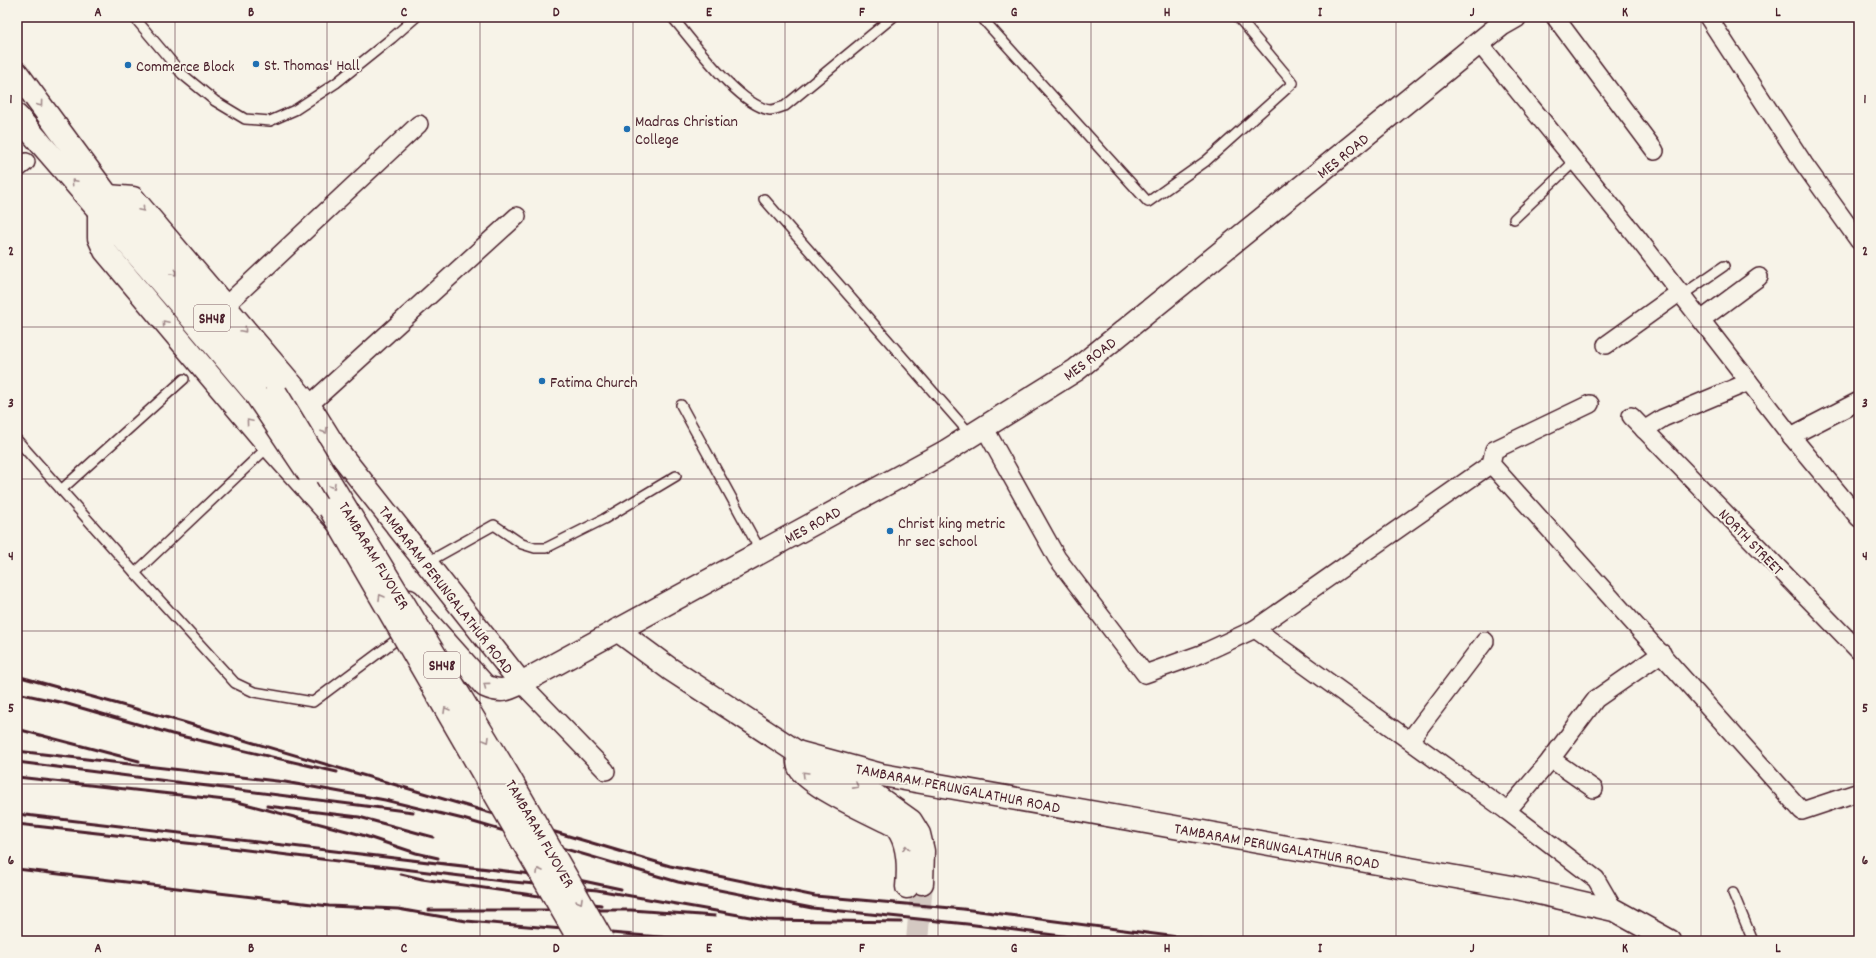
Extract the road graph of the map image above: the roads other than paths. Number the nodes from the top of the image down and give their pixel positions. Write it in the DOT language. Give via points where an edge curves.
graph roads {
  1 [pos="134,17"];
  2 [pos="416,17"];
  3 [pos="672,17"];
  4 [pos="893,17"];
  5 [pos="981,17"];
  6 [pos="1238,17"];
  7 [pos="1514,17"];
  8 [pos="1555,17"];
  9 [pos="1708,17"];
  10 [pos="1479,43"];
  11 [pos="17,73"];
  12 [pos="17,116"];
  13 [pos="419,124"];
  14 [pos="1654,151"];
  15 [pos="1575,162"];
  16 [pos="764,199"];
  17 [pos="104,204"];
  18 [pos="517,216"];
  19 [pos="1514,219"];
  20 [pos="1859,241"];
  21 [pos="143,250"];
  22 [pos="1724,266"];
  23 [pos="1759,277"];
  24 [pos="1680,294"];
  25 [pos="224,307"];
  26 [pos="1701,320"];
  27 [pos="1606,346"];
  28 [pos="184,379"];
  29 [pos="1749,382"];
  30 [pos="1859,401"];
  31 [pos="1590,404"];
  32 [pos="681,405"];
  33 [pos="308,406"];
  34 [pos="1631,416"];
  35 [pos="1644,430"];
  36 [pos="977,431"];
  37 [pos="1791,436"];
  38 [pos="17,440"];
  39 [pos="269,446"];
  40 [pos="1491,464"];
  41 [pos="676,476"];
  42 [pos="61,490"];
  43 [pos="1859,518"];
  44 [pos="761,552"];
  45 [pos="426,562"];
  46 [pos="135,573"];
  47 [pos="425,619"];
  48 [pos="1255,629"];
  49 [pos="617,630"];
  50 [pos="1485,641"];
  51 [pos="1859,651"];
  52 [pos="1662,652"];
  53 [pos="521,683"];
  54 [pos="1410,740"];
  55 [pos="806,754"];
  56 [pos="1552,759"];
  57 [pos="606,771"];
  58 [pos="1594,789"];
  59 [pos="1859,792"];
  60 [pos="1507,811"];
  61 [pos="914,885"];
  62 [pos="1733,893"];
  63 [pos="1614,910"];
  64 [pos="580,941"];
  65 [pos="603,941"];
  66 [pos="1670,941"];
  67 [pos="1753,941"];
  1 -- 2 [label="lane" via="182,74 215,101 245,119 270,121 295,110 336,83"];
  3 -- 4 [label="lane" via="735,90 754,104 771,110 785,106"];
  5 -- 6 [label="lane" via="1148,202 1206,161 1293,83"];
  7 -- 10 [label="street, MES ROAD"];
  8 -- 14 [label="street"];
  9 -- 20 [label="street" via="1804,164"];
  10 -- 15 [label="street"];
  10 -- 36 [label="street, MES ROAD" via="1076,370"];
  11 -- 17 [label="street, SH48, one-way"];
  17 -- 12 [label="street, SH48, one-way"];
  13 -- 25 [label="street"];
  15 -- 19 [label="lane"];
  15 -- 24 [label="street"];
  16 -- 36 [label="lane"];
  17 -- 21 [label="street, TAMBARAM FLYOVER / SH48"];
  17 -- 25 [label="street, TAMBARAM PERUNGALATHUR ROAD, one-way" via="133,198"];
  39 -- 17 [label="street, one-way" via="105,251 99,238"];
  18 -- 33 [label="street"];
  64 -- 21 [label="street, TAMBARAM FLYOVER / SH48, one-way, bridge" via="312,478 256,395"];
  21 -- 65 [label="street, TAMBARAM FLYOVER / SH48, one-way, bridge" via="276,393 508,775"];
  22 -- 24 [label="lane"];
  23 -- 26 [label="street"];
  24 -- 26 [label="street"];
  24 -- 27 [label="street"];
  25 -- 33 [label="street, TAMBARAM PERUNGALATHUR ROAD, one-way"];
  26 -- 29 [label="street"];
  28 -- 42 [label="lane"];
  29 -- 35 [label="street" via="1663,418"];
  29 -- 37 [label="street"];
  30 -- 37 [label="street"];
  31 -- 40 [label="street" via="1494,450"];
  32 -- 44 [label="lane"];
  33 -- 45 [label="street, TAMBARAM PERUNGALATHUR ROAD, one-way" via="337,450"];
  34 -- 35 [label="street, NORTH STREET"];
  35 -- 51 [label="street, NORTH STREET"];
  36 -- 44 [label="street, MES ROAD" via="943,453"];
  36 -- 48 [label="street" via="1057,558 1145,674 1201,654"];
  37 -- 43 [label="street"];
  38 -- 42 [label="lane"];
  39 -- 46 [label="lane"];
  39 -- 47 [label="street"];
  40 -- 48 [label="street"];
  40 -- 52 [label="street"];
  41 -- 45 [label="lane" via="604,519 546,548 522,544 494,525"];
  42 -- 46 [label="lane"];
  44 -- 49 [label="street, MES ROAD"];
  45 -- 53 [label="street, TAMBARAM PERUNGALATHUR ROAD"];
  46 -- 47 [label="lane" via="235,683 254,692 313,702"];
  53 -- 47 [label="street, one-way" via="506,690 495,690 485,686"];
  48 -- 54 [label="street"];
  49 -- 53 [label="street, TAMBARAM PERUNGALATHUR ROAD"];
  49 -- 55 [label="street, TAMBARAM PERUNGALATHUR ROAD" via="670,669"];
  50 -- 54 [label="street"];
  52 -- 56 [label="street" via="1596,699"];
  52 -- 59 [label="street" via="1802,811"];
  53 -- 57 [label="street"];
  54 -- 60 [label="street"];
  55 -- 61 [label="street" via="824,769 876,796 911,821 919,834 924,851"];
  55 -- 63 [label="street, TAMBARAM PERUNGALATHUR ROAD" via="882,776 1512,887"];
  56 -- 58 [label="street"];
  56 -- 60 [label="street"];
  60 -- 63 [label="street" via="1596,879"];
  62 -- 67 [label="lane"];
  63 -- 66 [label="street, TAMBARAM PERUNGALATHUR ROAD"];
}
